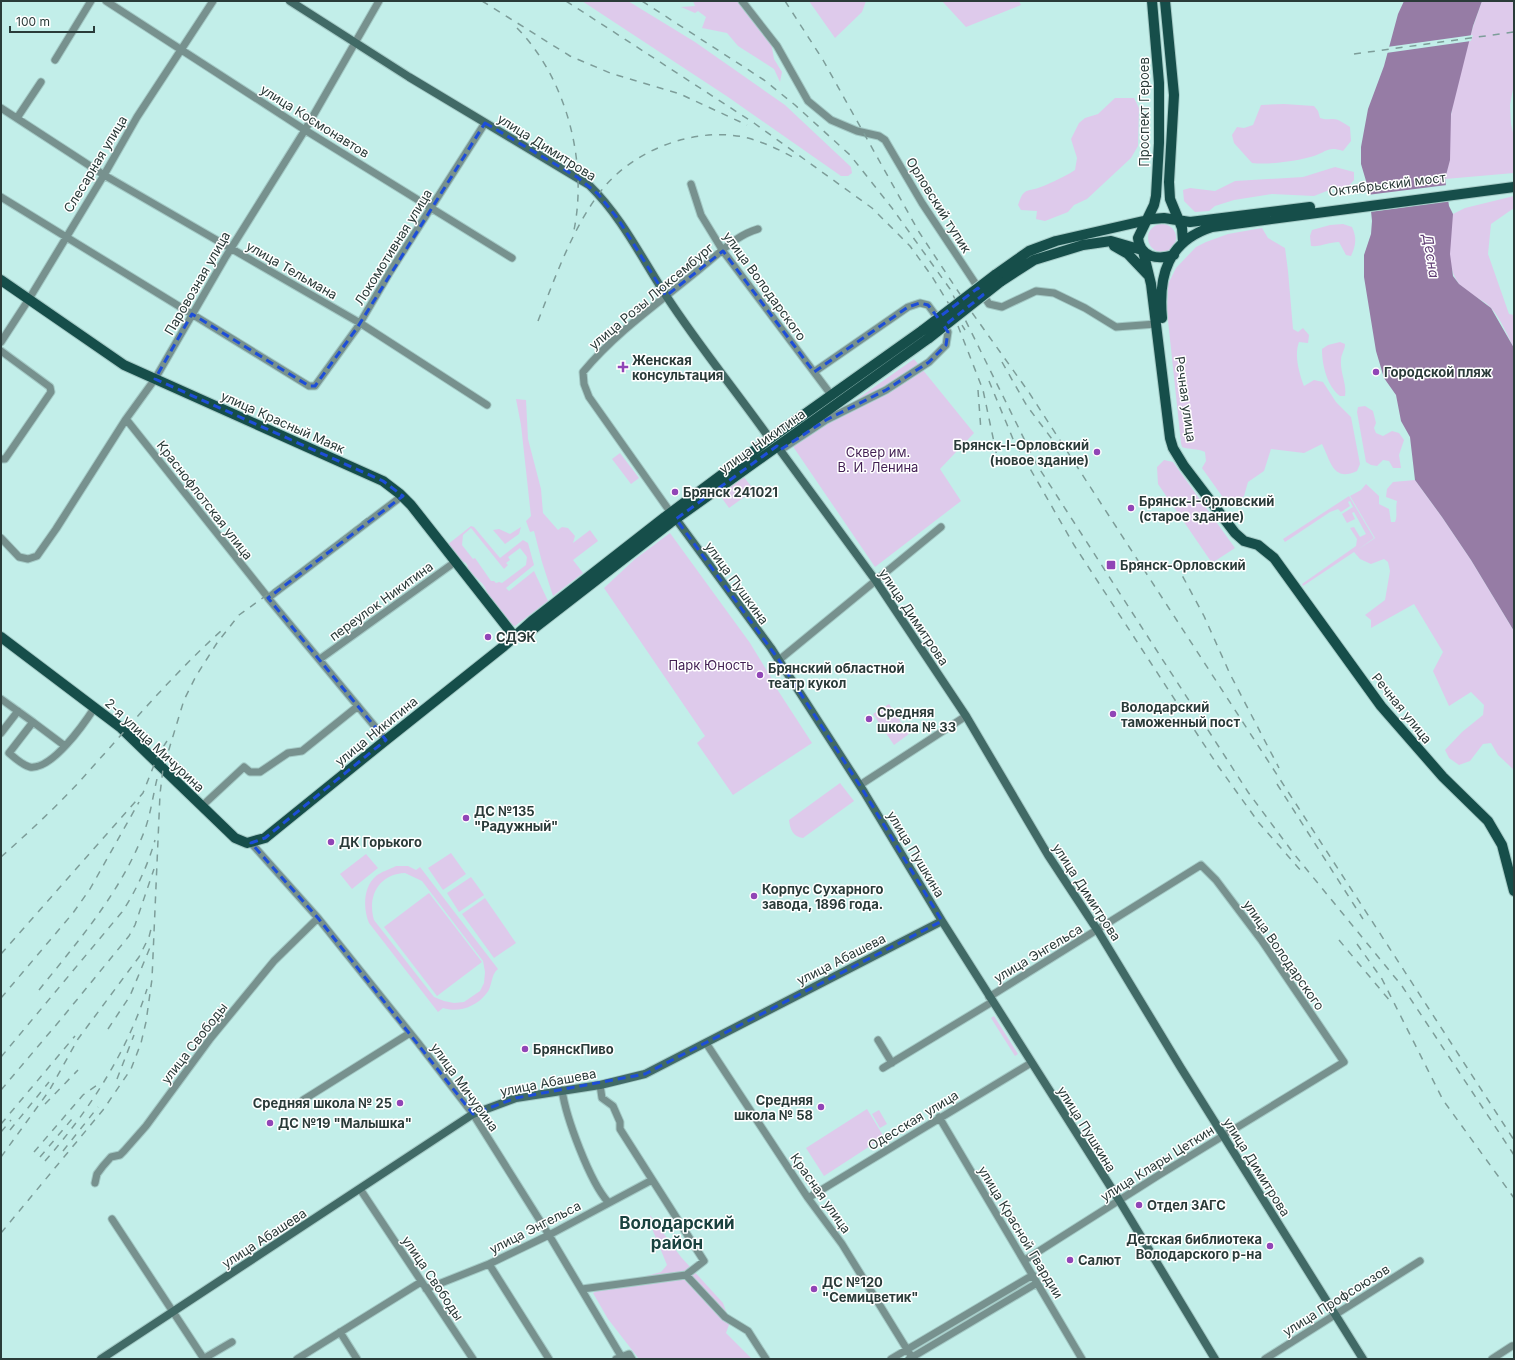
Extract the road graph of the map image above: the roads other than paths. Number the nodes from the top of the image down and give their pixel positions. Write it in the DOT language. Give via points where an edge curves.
graph roads {
  1 [pos="91,1"];
  2 [pos="106,1"];
  3 [pos="214,1"];
  4 [pos="290,1"];
  5 [pos="379,1"];
  6 [pos="742,1"];
  7 [pos="1152,1"];
  8 [pos="1165,1"];
  9 [pos="355,42"];
  10 [pos="181,50"];
  11 [pos="55,60"];
  12 [pos="41,82"];
  13 [pos="1,108"];
  14 [pos="17,118"];
  15 [pos="485,123"];
  16 [pos="305,130"];
  17 [pos="104,175"];
  18 [pos="1514,181"];
  19 [pos="692,184"];
  20 [pos="1514,187"];
  21 [pos="1,197"];
  22 [pos="430,208"];
  23 [pos="1264,217"];
  24 [pos="1146,221"];
  25 [pos="1178,221"];
  26 [pos="758,229"];
  27 [pos="66,237"];
  28 [pos="1183,242"];
  29 [pos="1083,245"];
  30 [pos="230,248"];
  31 [pos="723,251"];
  32 [pos="1142,251"];
  33 [pos="1174,255"];
  34 [pos="512,258"];
  35 [pos="1150,276"];
  36 [pos="997,278"];
  37 [pos="1,280"];
  38 [pos="666,296"];
  39 [pos="29,299"];
  40 [pos="192,314"];
  41 [pos="360,323"];
  42 [pos="1156,324"];
  43 [pos="926,334"];
  44 [pos="1,342"];
  45 [pos="1,351"];
  46 [pos="582,372"];
  47 [pos="814,372"];
  48 [pos="155,379"];
  49 [pos="832,396"];
  50 [pos="487,405"];
  51 [pos="126,419"];
  52 [pos="776,445"];
  53 [pos="1,459"];
  54 [pos="402,496"];
  55 [pos="673,516"];
  56 [pos="941,527"];
  57 [pos="1,538"];
  58 [pos="1258,545"];
  59 [pos="455,562"];
  60 [pos="876,581"];
  61 [pos="267,596"];
  62 [pos="514,636"];
  63 [pos="1,637"];
  64 [pos="320,659"];
  65 [pos="779,660"];
  66 [pos="1,699"];
  67 [pos="358,706"];
  68 [pos="95,707"];
  69 [pos="18,710"];
  70 [pos="966,716"];
  71 [pos="33,722"];
  72 [pos="1,733"];
  73 [pos="386,740"];
  74 [pos="65,746"];
  75 [pos="860,785"];
  76 [pos="202,806"];
  77 [pos="251,843"];
  78 [pos="1201,865"];
  79 [pos="1514,891"];
  80 [pos="318,918"];
  81 [pos="942,921"];
  82 [pos="1098,931"];
  83 [pos="991,1000"];
  84 [pos="410,1033"];
  85 [pos="878,1040"];
  86 [pos="706,1043"];
  87 [pos="1344,1062"];
  88 [pos="892,1063"];
  89 [pos="1031,1063"];
  90 [pos="884,1068"];
  91 [pos="600,1085"];
  92 [pos="562,1090"];
  93 [pos="303,1100"];
  94 [pos="473,1114"];
  95 [pos="939,1117"];
  96 [pos="1223,1136"];
  97 [pos="652,1180"];
  98 [pos="94,1183"];
  99 [pos="360,1189"];
  100 [pos="808,1198"];
  101 [pos="1119,1200"];
  102 [pos="608,1202"];
  103 [pos="112,1218"];
  104 [pos="549,1236"];
  105 [pos="1025,1260"];
  106 [pos="1420,1261"];
  107 [pos="489,1264"];
  108 [pos="686,1275"];
  109 [pos="1033,1275"];
  110 [pos="422,1282"];
  111 [pos="1037,1283"];
  112 [pos="426,1289"];
  113 [pos="582,1289"];
  114 [pos="174,1312"];
  115 [pos="1336,1314"];
  116 [pos="340,1332"];
  117 [pos="232,1342"];
  118 [pos="1512,1346"];
  119 [pos="907,1350"];
  120 [pos="618,1357"];
  121 [pos="911,1358"];
  122 [pos="101,1359"];
  123 [pos="203,1359"];
  124 [pos="297,1359"];
  125 [pos="357,1359"];
  126 [pos="473,1359"];
  127 [pos="549,1359"];
  128 [pos="632,1359"];
  129 [pos="766,1359"];
  130 [pos="891,1359"];
  131 [pos="1082,1359"];
  132 [pos="1215,1359"];
  133 [pos="1265,1359"];
  134 [pos="1363,1359"];
  135 [pos="1492,1359"];
  1 -- 11 [label="street"];
  2 -- 10 [label="street, улица Космонавтов"];
  3 -- 10 [label="street, Слесарная улица"];
  4 -- 9 [label="main road, улица Димитрова"];
  5 -- 9 [label="street, Паровозная улица"];
  6 -- 42 [label="street, Орловский тупик" via="777,46 808,101 831,120 885,140 922,203 989,304 1002,307 1040,291 1054,293 1116,327"];
  7 -- 24 [label="main road, Проспект Героев" via="1159,83 1159,143 1156,196"];
  8 -- 25 [label="main road, Проспект Героев" via="1174,95 1170,199"];
  9 -- 15 [label="main road, улица Димитрова"];
  9 -- 16 [label="street, Паровозная улица"];
  10 -- 16 [label="street, улица Космонавтов"];
  10 -- 17 [label="street, Слесарная улица" via="137,116"];
  12 -- 14 [label="street"];
  13 -- 14 [label="street, улица Тельмана"];
  14 -- 17 [label="street, улица Тельмана"];
  15 -- 22 [label="street, Локомотивная улица"];
  15 -- 38 [label="main road, улица Димитрова" via="562,171 577,177 598,194 618,219"];
  16 -- 22 [label="street, улица Космонавтов"];
  16 -- 30 [label="street, Паровозная улица"];
  17 -- 27 [label="street, Слесарная улица"];
  17 -- 30 [label="street, улица Тельмана"];
  18 -- 23 [label="main road, Октябрьский мост"];
  19 -- 31 [label="street, улица Володарского" via="701,215"];
  20 -- 23 [label="main road, Октябрьский мост"];
  21 -- 27 [label="street"];
  22 -- 34 [label="street, улица Космонавтов"];
  22 -- 41 [label="street, Локомотивная улица"];
  23 -- 25 [label="main road"];
  23 -- 28 [label="main road" via="1212,227 1191,235"];
  24 -- 25 [label="main road" via="1159,218"];
  24 -- 32 [label="main road" via="1138,238"];
  24 -- 36 [label="main road" via="1056,241 1029,251"];
  25 -- 28 [label="main road" via="1182,228"];
  26 -- 31 [label="street, улица Розы Люксембург" via="740,236"];
  27 -- 39 [label="street, Слесарная улица"];
  27 -- 40 [label="street"];
  28 -- 33 [label="main road"];
  29 -- 32 [label="main road" via="1111,241"];
  29 -- 35 [label="main road" via="1105,244 1118,247"];
  29 -- 36 [label="main road" via="1034,260"];
  30 -- 40 [label="street, Паровозная улица"];
  30 -- 41 [label="street, улица Тельмана"];
  31 -- 38 [label="street, улица Розы Люксембург"];
  31 -- 47 [label="street, улица Володарского"];
  32 -- 33 [label="main road" via="1154,257"];
  32 -- 35 [label="main road, Речная улица"];
  33 -- 58 [label="main road, Речная улица" via="1165,271 1160,291 1178,443 1186,459 1236,526 1257,541"];
  35 -- 42 [label="main road, Речная улица"];
  36 -- 43 [label="main road, bridge"];
  37 -- 39 [label="main road, улица Красный Маяк"];
  38 -- 46 [label="street, улица Розы Люксембург" via="598,354"];
  38 -- 52 [label="main road, улица Димитрова"];
  39 -- 44 [label="street, Слесарная улица"];
  39 -- 48 [label="main road, улица Красный Маяк" via="124,365"];
  40 -- 41 [label="street, Локомотивная улица" via="309,386 315,386 319,382"];
  40 -- 48 [label="street, Паровозная улица"];
  41 -- 50 [label="street, улица Тельмана"];
  42 -- 58 [label="main road, Речная улица" via="1173,448 1235,533 1244,540"];
  43 -- 49 [label="main road, улица Никитина"];
  43 -- 52 [label="main road, улица Никитина"];
  45 -- 53 [label="street" via="50,387 51,392 5,459"];
  46 -- 55 [label="street, улица Пушкина" via="589,397"];
  47 -- 49 [label="street, улица Володарского"];
  47 -- 52 [label="street" via="908,307 920,303 928,305 948,332 946,345 929,362 886,390"];
  48 -- 51 [label="street, Паровозная улица"];
  48 -- 54 [label="main road, улица Красный Маяк" via="383,481"];
  49 -- 52 [label="main road, улица Никитина"];
  51 -- 57 [label="street, Паровозная улица" via="37,556 28,559 19,557"];
  51 -- 61 [label="street, Краснофлотская улица"];
  52 -- 55 [label="main road, улица Никитина"];
  52 -- 60 [label="main road, улица Димитрова"];
  54 -- 59 [label="main road, улица Красный Маяк"];
  54 -- 61 [label="street"];
  55 -- 62 [label="main road, улица Никитина"];
  55 -- 65 [label="main road, улица Пушкина"];
  56 -- 60 [label="street"];
  58 -- 79 [label="main road, Речная улица" via="1274,558 1288,576 1381,706 1443,777 1488,821 1502,845"];
  59 -- 62 [label="main road, улица Красный Маяк"];
  59 -- 64 [label="street, переулок Никитина"];
  60 -- 65 [label="street"];
  60 -- 70 [label="main road, улица Димитрова"];
  61 -- 64 [label="street, Краснофлотская улица"];
  62 -- 73 [label="main road, улица Никитина"];
  63 -- 68 [label="main road, 2-я улица Мичурина"];
  64 -- 67 [label="street, Краснофлотская улица"];
  65 -- 75 [label="main road, улица Пушкина"];
  66 -- 69 [label="street"];
  67 -- 73 [label="street, Краснофлотская улица"];
  67 -- 76 [label="street" via="302,751 288,753 260,772 250,772 244,767"];
  68 -- 74 [label="street"];
  68 -- 76 [label="main road, 2-я улица Мичурина" via="120,727"];
  69 -- 71 [label="street"];
  69 -- 72 [label="street"];
  70 -- 75 [label="street"];
  70 -- 82 [label="main road, улица Димитрова" via="1048,856"];
  71 -- 74 [label="street"];
  71 -- 74 [label="street" via="9,753 23,764 30,767 43,765"];
  73 -- 77 [label="main road, улица Никитина" via="265,838"];
  75 -- 81 [label="main road, улица Пушкина"];
  76 -- 77 [label="main road, 2-я улица Мичурина" via="235,838"];
  77 -- 80 [label="street, улица Мичурина"];
  78 -- 82 [label="street, улица Энгельса"];
  78 -- 87 [label="street, улица Володарского" via="1216,880 1262,941"];
  80 -- 84 [label="street, улица Мичурина"];
  80 -- 98 [label="street, улица Свободы" via="274,961 210,1039 146,1126 120,1155 111,1157 97,1174"];
  81 -- 83 [label="main road, улица Пушкина"];
  81 -- 86 [label="main road, улица Абашева"];
  82 -- 83 [label="street, улица Энгельса"];
  82 -- 96 [label="main road, улица Димитрова"];
  83 -- 88 [label="street, улица Энгельса"];
  83 -- 89 [label="main road, улица Пушкина"];
  84 -- 93 [label="street"];
  84 -- 94 [label="street, улица Мичурина"];
  85 -- 88 [label="street"];
  86 -- 91 [label="main road, улица Абашева" via="645,1074"];
  86 -- 100 [label="street, Красная улица"];
  87 -- 96 [label="street, улица Клары Цеткин"];
  88 -- 90 [label="street, улица Энгельса"];
  89 -- 95 [label="street, Одесская улица"];
  89 -- 101 [label="main road, улица Пушкина"];
  91 -- 92 [label="main road, улица Абашева"];
  91 -- 97 [label="street" via="602,1098 613,1106 620,1122 620,1130"];
  92 -- 94 [label="main road, улица Абашева" via="516,1098"];
  92 -- 102 [label="street" via="574,1134 600,1193"];
  94 -- 99 [label="main road, улица Абашева"];
  94 -- 104 [label="street, улица Мичурина"];
  95 -- 100 [label="street, Одесская улица"];
  95 -- 105 [label="street, улица Красной Гвардии"];
  96 -- 101 [label="street, улица Клары Цеткин"];
  96 -- 115 [label="main road, улица Димитрова"];
  97 -- 102 [label="street, улица Энгельса"];
  97 -- 108 [label="street" via="704,1261"];
  99 -- 110 [label="street, улица Свободы"];
  99 -- 114 [label="main road, улица Абашева"];
  100 -- 119 [label="street, Красная улица" via="842,1244"];
  101 -- 105 [label="street, улица Клары Цеткин"];
  101 -- 132 [label="main road, улица Пушкина"];
  102 -- 104 [label="street, улица Энгельса"];
  103 -- 114 [label="street"];
  104 -- 107 [label="street, улица Энгельса"];
  104 -- 113 [label="street, улица Мичурина"];
  105 -- 109 [label="street, улица Красной Гвардии"];
  106 -- 115 [label="street, улица Профсоюзов"];
  107 -- 112 [label="street, улица Энгельса"];
  107 -- 127 [label="street"];
  108 -- 113 [label="street"];
  108 -- 129 [label="street" via="725,1317 748,1331"];
  109 -- 111 [label="street, улица Красной Гвардии"];
  109 -- 119 [label="street"];
  110 -- 112 [label="street, улица Свободы"];
  110 -- 116 [label="street"];
  111 -- 121 [label="street"];
  111 -- 131 [label="street, улица Красной Гвардии"];
  112 -- 126 [label="street, улица Свободы"];
  113 -- 120 [label="street, улица Мичурина"];
  114 -- 122 [label="main road, улица Абашева"];
  114 -- 123 [label="street"];
  115 -- 133 [label="street, улица Профсоюзов"];
  115 -- 134 [label="main road, улица Димитрова"];
  116 -- 124 [label="street"];
  116 -- 125 [label="street"];
  117 -- 123 [label="street"];
  118 -- 135 [label="street"];
  119 -- 121 [label="street, Красная улица"];
  119 -- 130 [label="street"];
  120 -- 128 [label="street, улица Мичурина" via="629,1354"];
}
